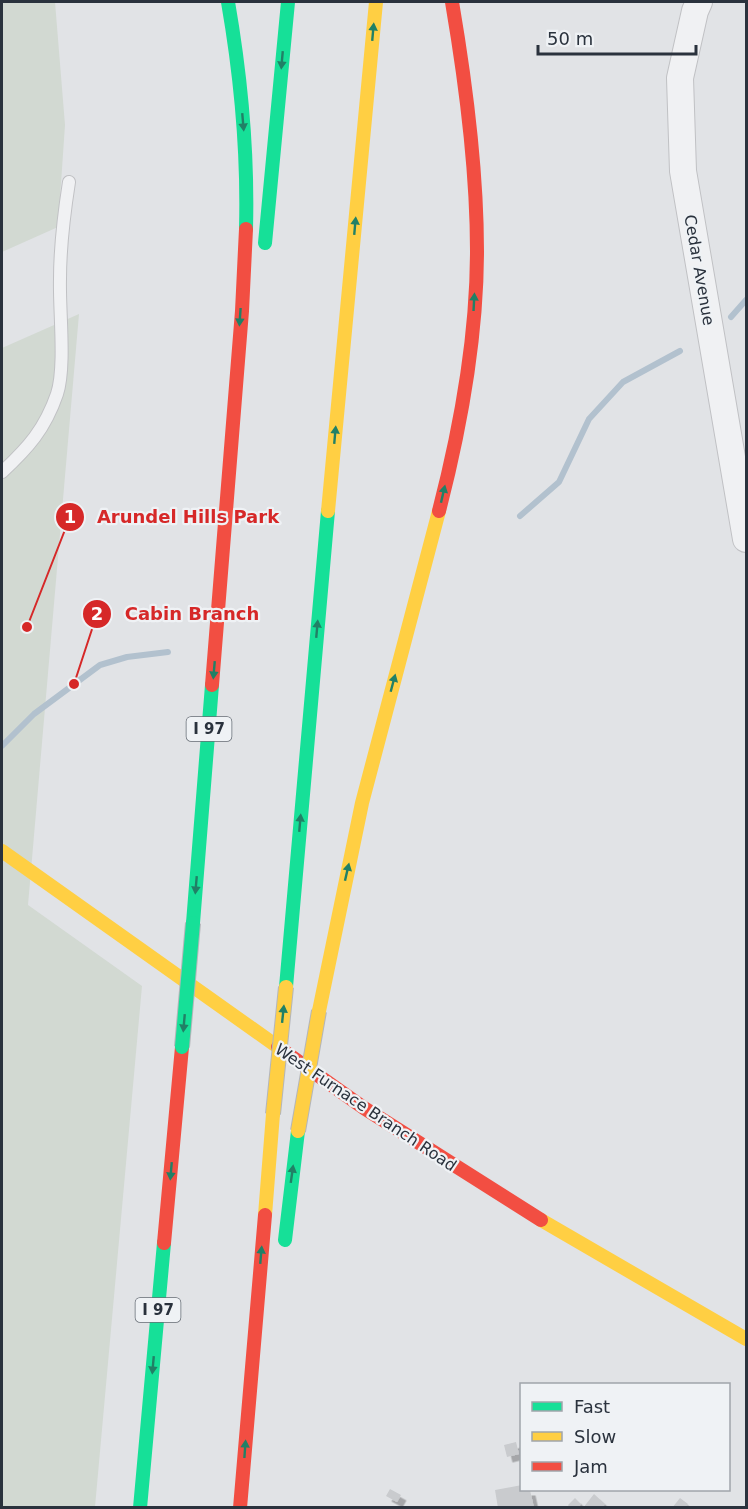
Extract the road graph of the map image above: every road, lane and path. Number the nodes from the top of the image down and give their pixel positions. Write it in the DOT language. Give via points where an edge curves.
graph roads {
  1 [pos="228,2"];
  2 [pos="288,2"];
  3 [pos="376,2"];
  4 [pos="452,2"];
  5 [pos="699,2"];
  6 [pos="69,182"];
  7 [pos="263,262"];
  8 [pos="254,332"];
  9 [pos="2,472"];
  10 [pos="747,538"];
  11 [pos="219,611"];
  12 [pos="2,851"];
  13 [pos="283,1256"];
  14 [pos="747,1339"];
  15 [pos="140,1508"];
  16 [pos="240,1508"];
  1 -- 11 [label="main road, one-way" via="244,123 246,193 244,272"];
  2 -- 7 [label="main road, one-way"];
  16 -- 3 [label="main road, one-way, bridge"];
  13 -- 4 [label="main road, one-way, bridge" via="298,1131 319,1011 369,776 458,432 472,334 476,250 474,165 465,74"];
  5 -- 10 [label="street, Cedar Avenue" via="681,78 684,171"];
  6 -- 9 [label="lane" via="63,223 57,392 28,448"];
  8 -- 11 [label="main road"];
  11 -- 15 [label="main road, I 97, one-way, bridge"];
  12 -- 14 [label="main road, West Furnace Branch Road" via="364,1108 533,1216"];
}
